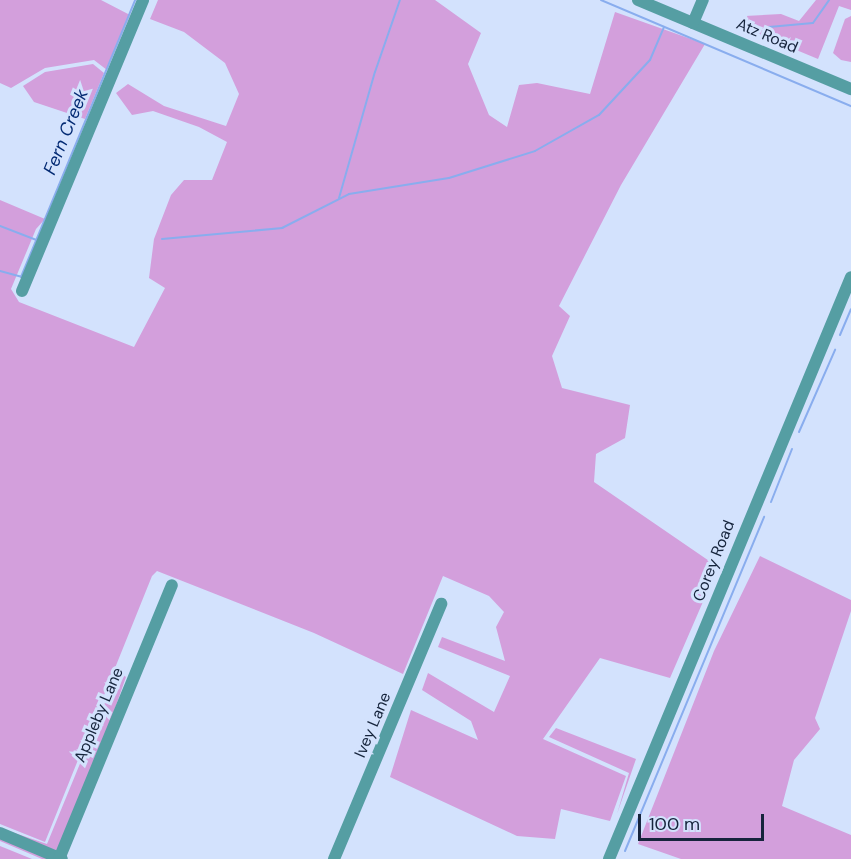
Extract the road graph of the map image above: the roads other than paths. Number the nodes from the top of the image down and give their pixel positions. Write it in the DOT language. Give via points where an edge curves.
graph roads {
  1 [pos="143,0"];
  2 [pos="638,0"];
  3 [pos="703,0"];
  4 [pos="693,23"];
  5 [pos="851,89"];
  6 [pos="851,277"];
  7 [pos="22,291"];
  8 [pos="172,585"];
  9 [pos="441,604"];
  10 [pos="0,833"];
  11 [pos="60,859"];
  12 [pos="334,859"];
  13 [pos="609,859"];
  1 -- 7 [label="street"];
  2 -- 4 [label="street, Atz Road"];
  3 -- 4 [label="street"];
  4 -- 5 [label="street, Atz Road"];
  6 -- 13 [label="street, Corey Road"];
  8 -- 11 [label="street, Appleby Lane"];
  9 -- 12 [label="street, Ivey Lane"];
  10 -- 11 [label="street"];
}
